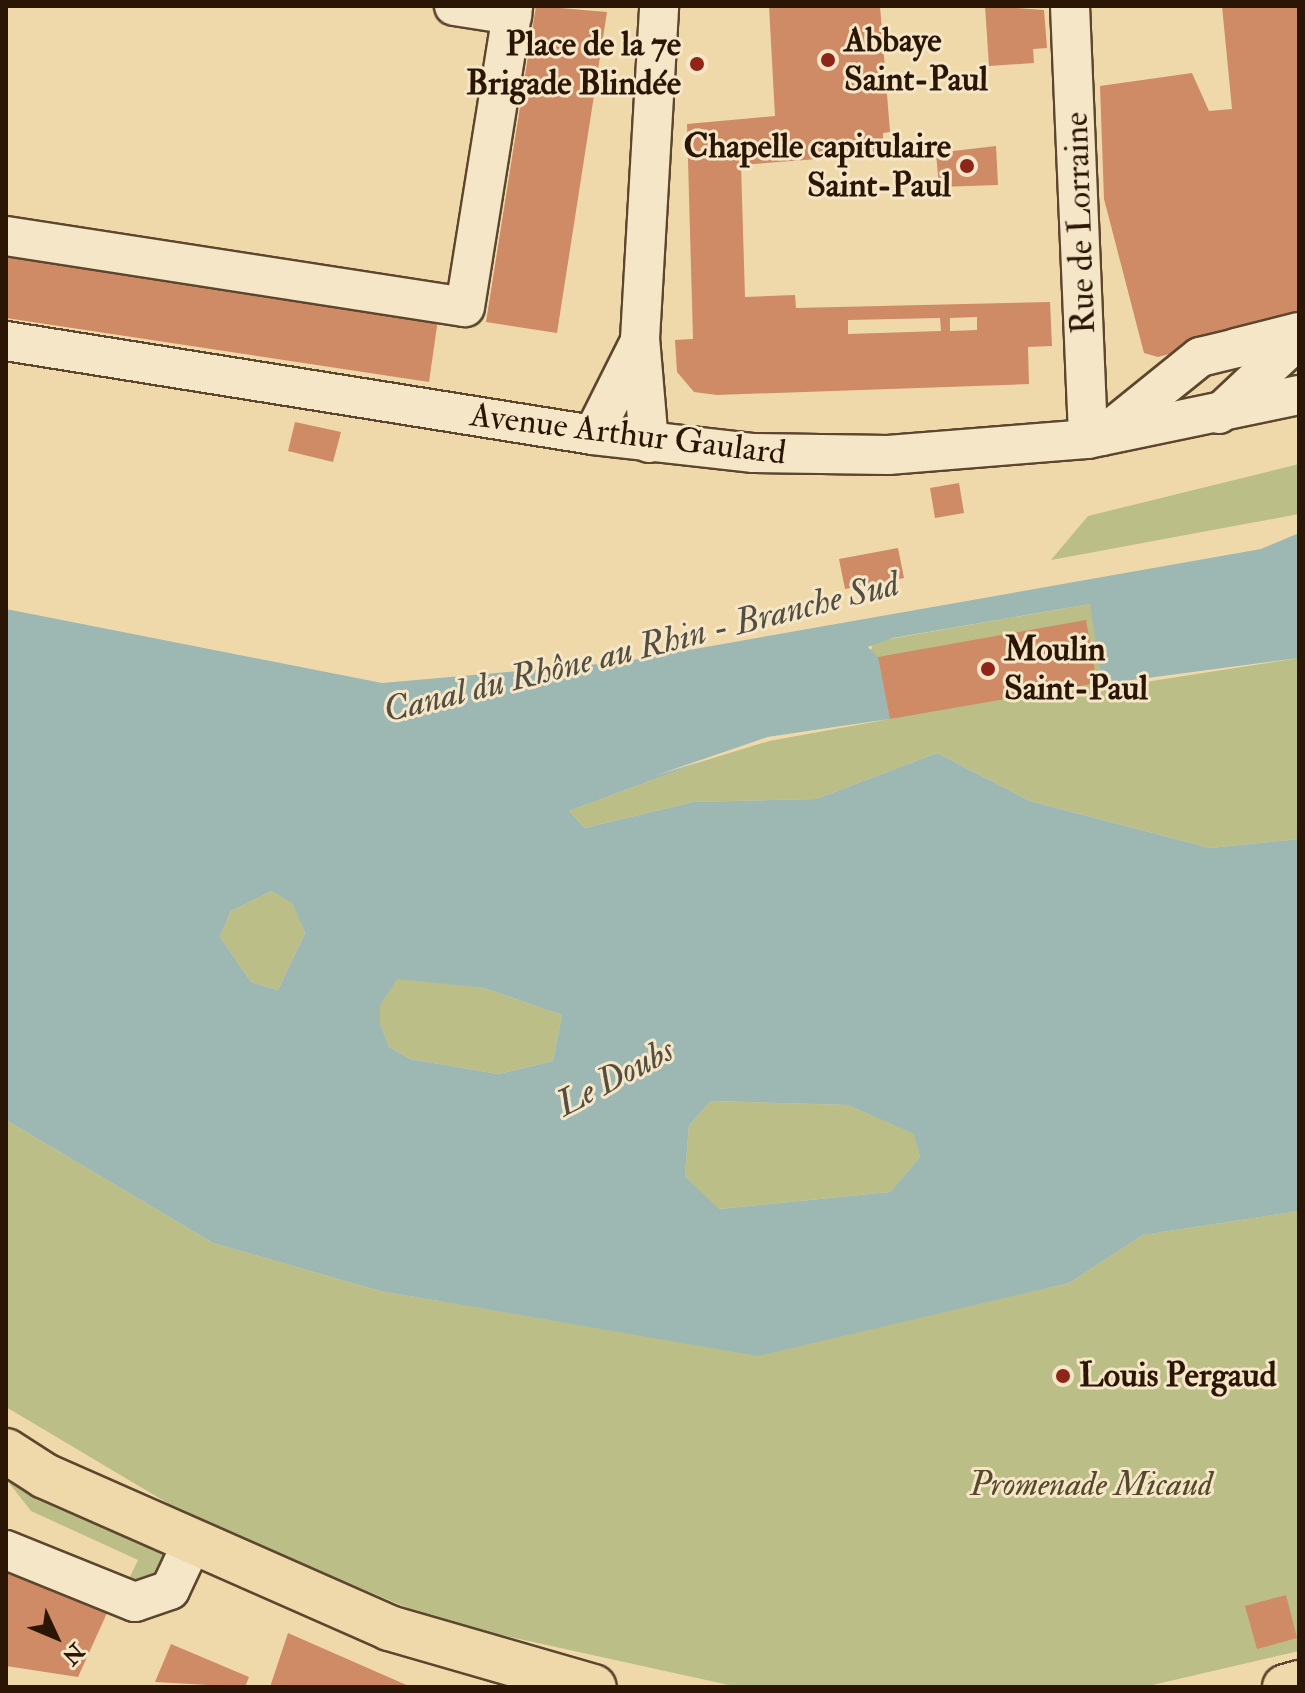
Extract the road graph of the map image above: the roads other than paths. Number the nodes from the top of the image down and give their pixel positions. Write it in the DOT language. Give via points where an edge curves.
graph roads {
  1 [pos="454,6"];
  2 [pos="659,6"];
  3 [pos="1070,6"];
  4 [pos="512,10"];
  5 [pos="6,236"];
  6 [pos="1299,332"];
  7 [pos="640,339"];
  8 [pos="1299,339"];
  9 [pos="6,341"];
  10 [pos="1258,343"];
  11 [pos="1297,402"];
  12 [pos="1216,417"];
  13 [pos="1154,430"];
  14 [pos="593,435"];
  15 [pos="1094,438"];
  16 [pos="649,443"];
  17 [pos="6,1451"];
  18 [pos="192,1543"];
  19 [pos="6,1550"];
  20 [pos="1299,1683"];
  21 [pos="594,1687"];
  22 [pos="1285,1687"];
  1 -- 4 [label="street"];
  2 -- 7 [label="street"];
  3 -- 15 [label="street, Rue de Lorraine"];
  4 -- 5 [label="street" via="465,307"];
  6 -- 10 [label="street"];
  7 -- 14 [label="street"];
  7 -- 16 [label="street"];
  8 -- 12 [label="street"];
  9 -- 14 [label="street, Avenue Arthur Gaulard"];
  10 -- 13 [label="street"];
  10 -- 15 [label="street" via="1186,361"];
  11 -- 12 [label="street, Avenue Arthur Gaulard"];
  12 -- 13 [label="street, Avenue Arthur Gaulard"];
  13 -- 15 [label="street, Avenue Arthur Gaulard"];
  14 -- 16 [label="street, Avenue Arthur Gaulard"];
  15 -- 16 [label="street, Avenue Arthur Gaulard" via="888,455"];
  17 -- 18 [label="main road"];
  18 -- 19 [label="street" via="170,1590 135,1602"];
  18 -- 21 [label="main road" via="389,1628"];
  20 -- 22 [label="main road"];
}
